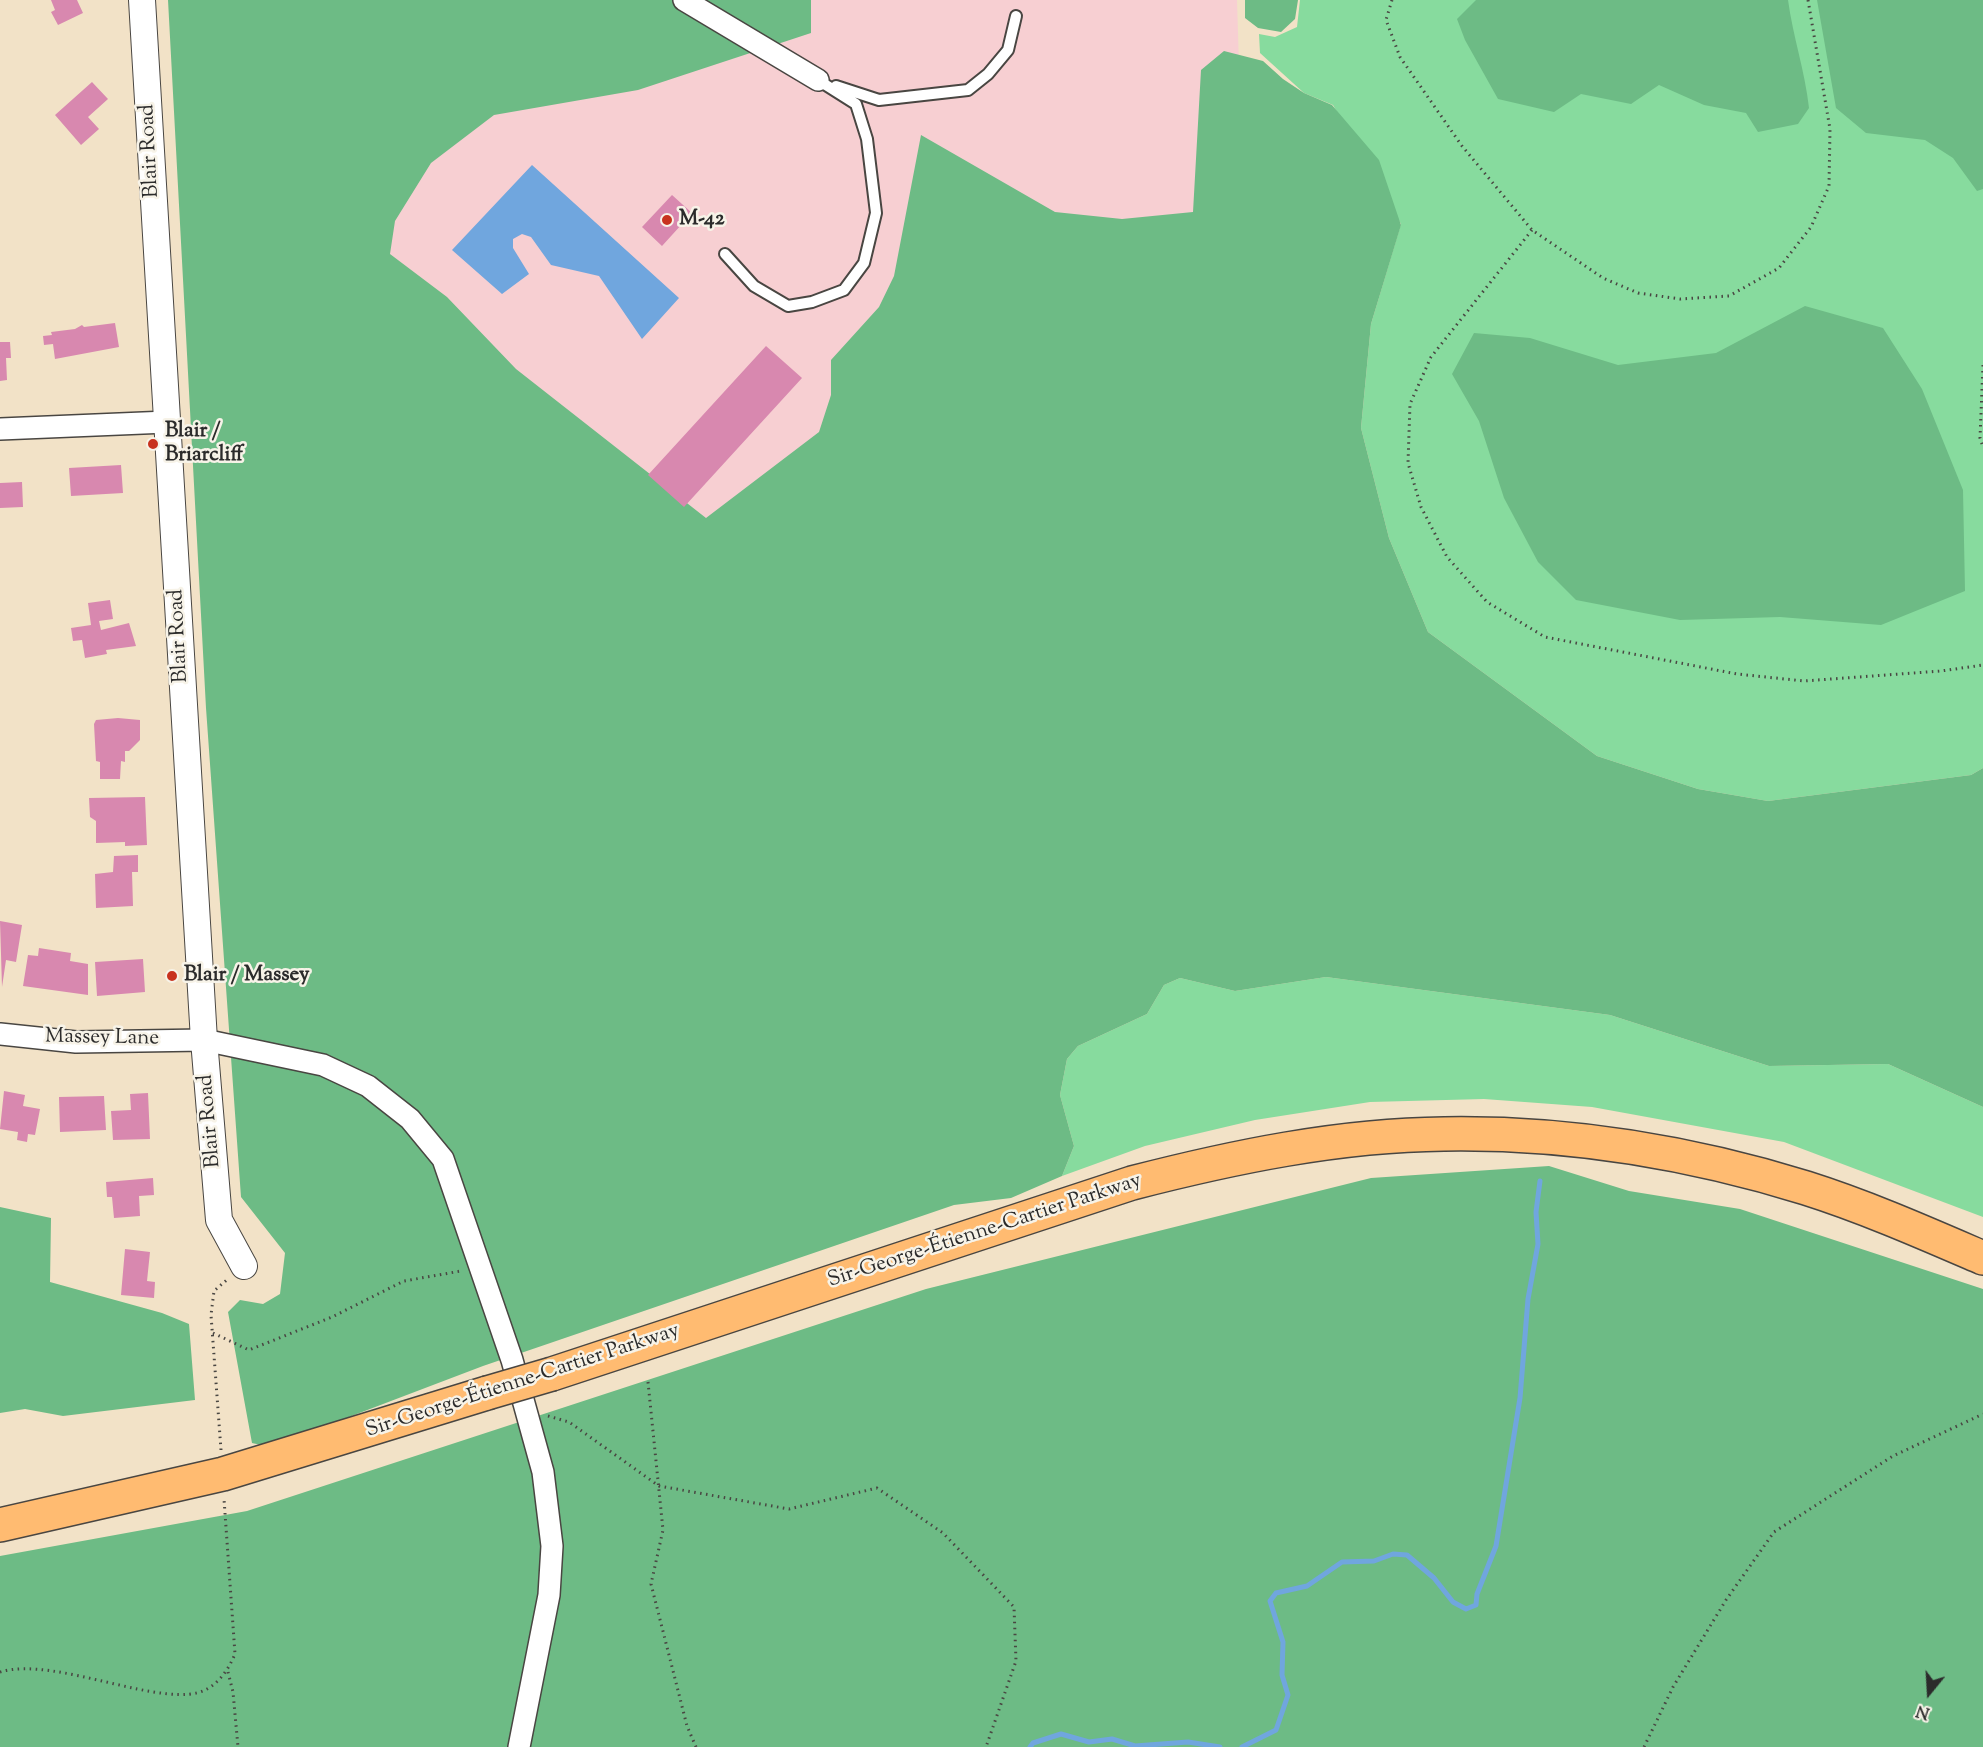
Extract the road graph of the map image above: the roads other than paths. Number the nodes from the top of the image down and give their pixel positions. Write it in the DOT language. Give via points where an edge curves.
graph roads {
  1 [pos="142,0"];
  2 [pos="684,0"];
  3 [pos="1016,16"];
  4 [pos="818,80"];
  5 [pos="725,254"];
  6 [pos="167,422"];
  7 [pos="0,429"];
  8 [pos="0,1034"];
  9 [pos="204,1040"];
  10 [pos="1983,1258"];
  11 [pos="244,1266"];
  12 [pos="0,1525"];
  13 [pos="519,1747"];
  1 -- 6 [label="street, Blair Road"];
  2 -- 4 [label="street"];
  3 -- 4 [label="lane" via="1008,50 968,90 879,100"];
  4 -- 5 [label="lane" via="856,104 867,139 876,213 864,263 844,290 788,306 754,286"];
  6 -- 7 [label="street"];
  6 -- 9 [label="street, Blair Road"];
  8 -- 9 [label="street, Massey Lane" via="76,1042"];
  9 -- 11 [label="street, Blair Road" via="219,1220"];
  9 -- 13 [label="street, Massey Lane" via="323,1065 368,1086 410,1119 443,1159 481,1268 543,1472 552,1546 549,1595"];
  10 -- 12 [label="main road, Sir-George-Étienne-Cartier Parkway, bridge" via="1807,1188 1633,1146 1444,1134 1215,1161 1132,1183 552,1374 223,1474"];
}
